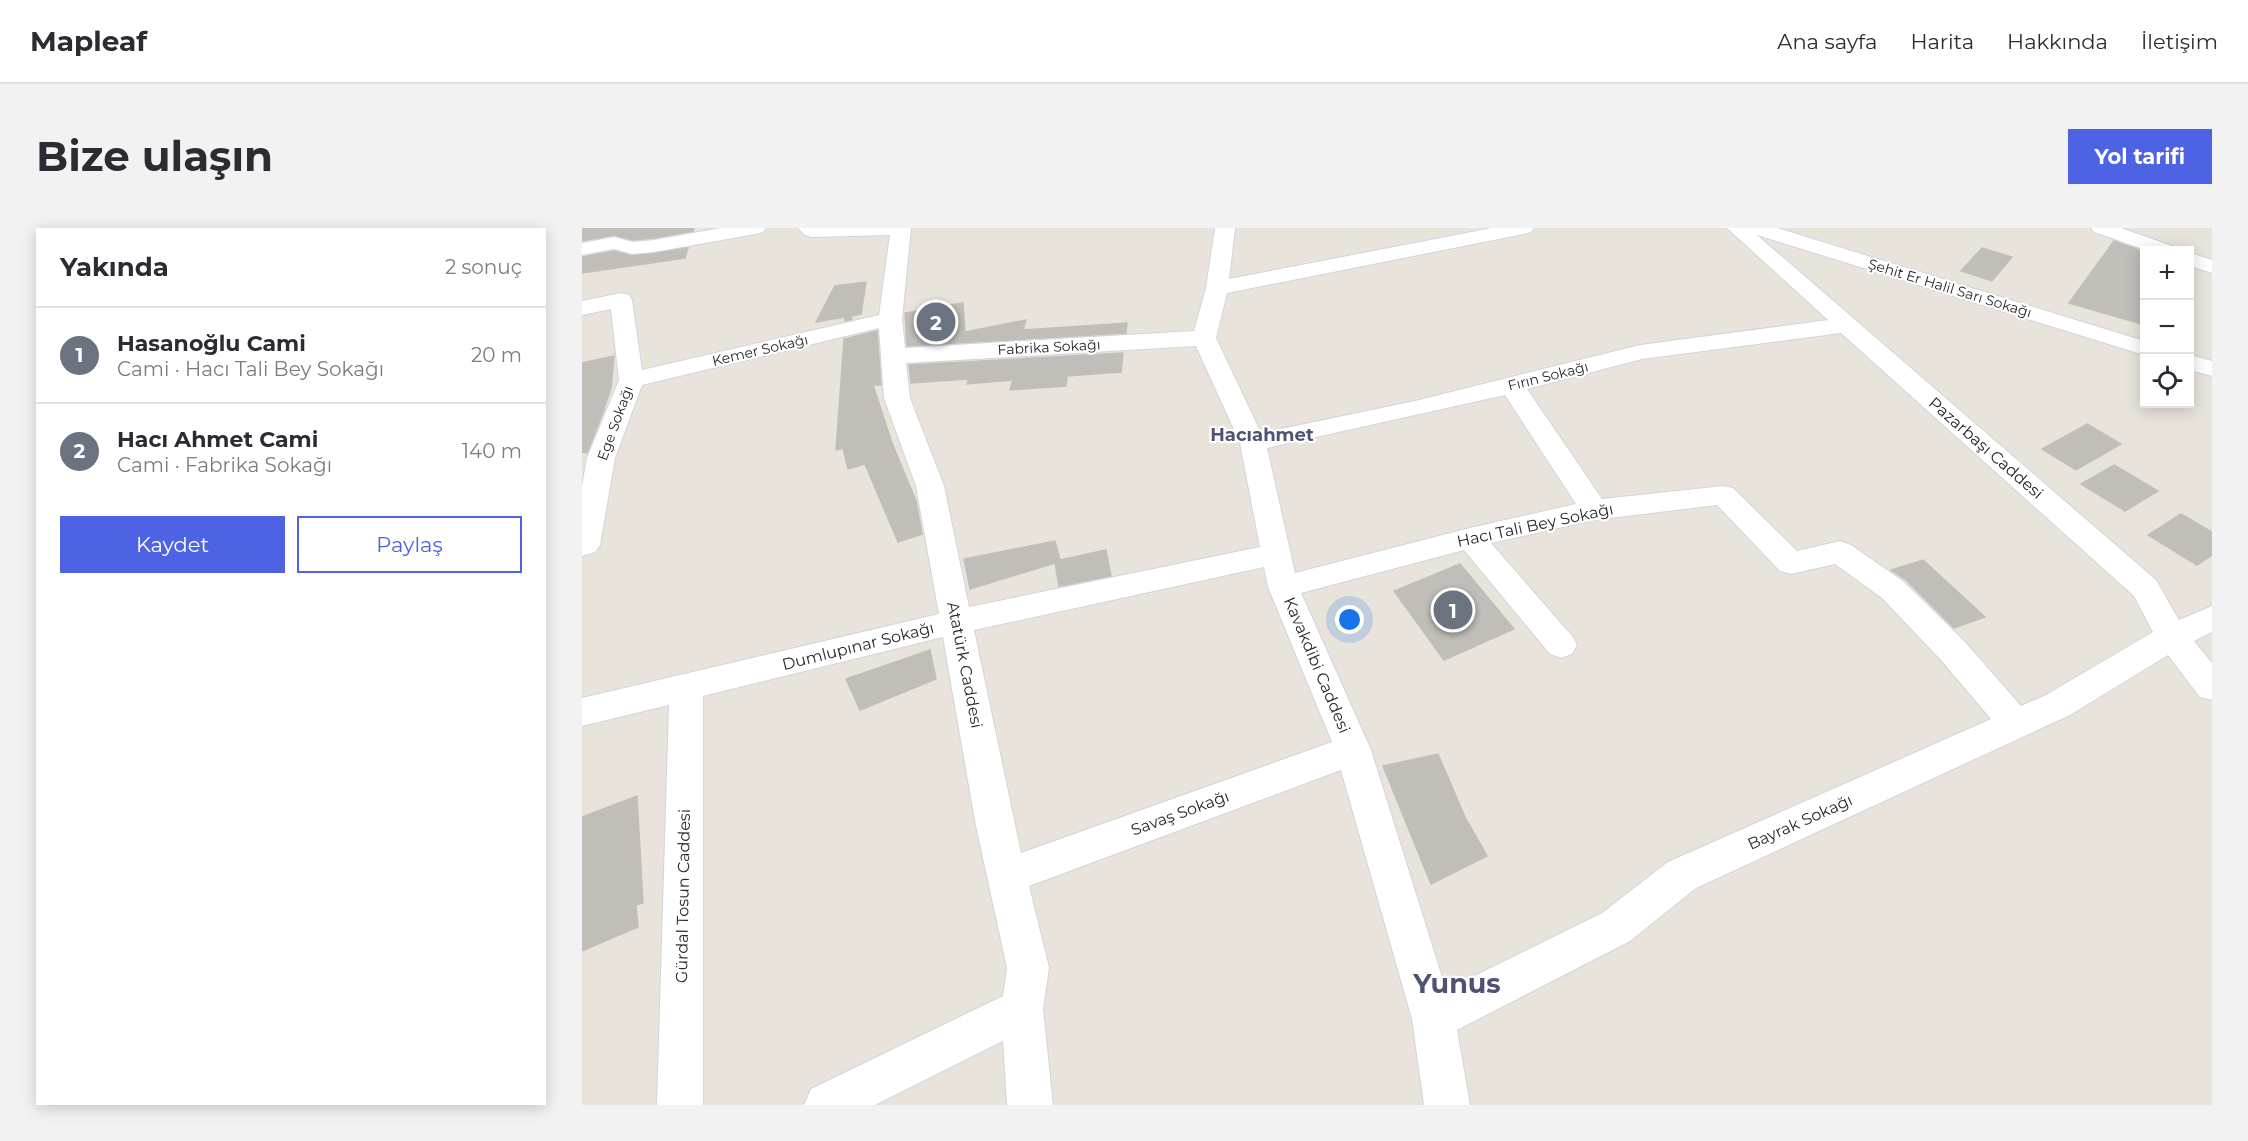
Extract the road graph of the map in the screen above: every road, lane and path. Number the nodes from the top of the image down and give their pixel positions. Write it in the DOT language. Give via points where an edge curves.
graph roads {
  1 [pos="756,228"];
  2 [pos="808,228"];
  3 [pos="901,228"];
  4 [pos="1225,228"];
  5 [pos="1524,228"];
  6 [pos="1737,228"];
  7 [pos="1756,228"];
  8 [pos="2101,228"];
  9 [pos="657,237"];
  10 [pos="2153,246"];
  11 [pos="582,249"];
  12 [pos="2194,260"];
  13 [pos="2212,267"];
  14 [pos="626,274"];
  15 [pos="1217,288"];
  16 [pos="582,308"];
  17 [pos="890,319"];
  18 [pos="1846,325"];
  19 [pos="1204,338"];
  20 [pos="2140,346"];
  21 [pos="894,356"];
  22 [pos="2194,363"];
  23 [pos="2212,369"];
  24 [pos="631,380"];
  25 [pos="1512,386"];
  26 [pos="1253,443"];
  27 [pos="1594,510"];
  28 [pos="1470,538"];
  29 [pos="582,546"];
  30 [pos="1275,554"];
  31 [pos="1283,587"];
  32 [pos="2212,618"];
  33 [pos="956,622"];
  34 [pos="2172,637"];
  35 [pos="1562,645"];
  36 [pos="2212,687"];
  37 [pos="686,688"];
  38 [pos="582,712"];
  39 [pos="2016,724"];
  40 [pos="1353,750"];
  41 [pos="1007,876"];
  42 [pos="1022,1009"];
  43 [pos="1434,1019"];
  44 [pos="680,1105"];
  45 [pos="826,1105"];
  46 [pos="1030,1105"];
  47 [pos="1447,1105"];
  1 -- 9 [label="street"];
  2 -- 3 [label="street"];
  3 -- 17 [label="street, Atatürk Caddesi"];
  4 -- 15 [label="street"];
  5 -- 15 [label="street"];
  6 -- 18 [label="street, Pazarbaşı Caddesi"];
  7 -- 20 [label="street, Şehit Er Halil Sarı Sokağı"];
  8 -- 10 [label="street"];
  9 -- 14 [label="street"];
  11 -- 14 [label="street" via="614,243"];
  12 -- 13 [label="street"];
  14 -- 16 [label="street"];
  14 -- 24 [label="street, Ege Sokağı"];
  15 -- 19 [label="street"];
  17 -- 21 [label="street, Atatürk Caddesi"];
  17 -- 24 [label="street, Kemer Sokağı"];
  18 -- 25 [label="street, Fırın Sokağı" via="1640,352"];
  18 -- 34 [label="street, Pazarbaşı Caddesi" via="2145,588"];
  19 -- 21 [label="street, Fabrika Sokağı"];
  19 -- 26 [label="street, Kavakdibi Caddesi"];
  21 -- 33 [label="street, Atatürk Caddesi" via="897,398 930,486"];
  22 -- 23 [label="street"];
  24 -- 29 [label="street, Ege Sokağı" via="601,458"];
  25 -- 26 [label="street, Fırın Sokağı"];
  25 -- 27 [label="street"];
  26 -- 30 [label="street, Kavakdibi Caddesi"];
  27 -- 28 [label="street, Hacı Tali Bey Sokağı"];
  27 -- 39 [label="street, Hacı Tali Bey Sokağı" via="1723,495 1791,563 1840,552 1893,590"];
  28 -- 31 [label="street, Hacı Tali Bey Sokağı"];
  28 -- 35 [label="street"];
  30 -- 31 [label="street, Kavakdibi Caddesi"];
  30 -- 33 [label="street, Dumlupınar Sokağı"];
  31 -- 40 [label="street, Kavakdibi Caddesi"];
  32 -- 34 [label="street, Bayrak Sokağı"];
  33 -- 37 [label="street, Dumlupınar Sokağı"];
  33 -- 41 [label="street, Atatürk Caddesi"];
  34 -- 36 [label="street, Pazarbaşı Caddesi"];
  34 -- 39 [label="street, Bayrak Sokağı" via="2058,705"];
  37 -- 38 [label="street, Dumlupınar Sokağı"];
  37 -- 44 [label="street, Gürdal Tosun Caddesi"];
  39 -- 43 [label="street, Bayrak Sokağı" via="1682,875 1616,927"];
  40 -- 41 [label="street, Savaş Sokağı"];
  40 -- 43 [label="street, Kavakdibi Caddesi"];
  41 -- 42 [label="street, Atatürk Caddesi" via="1028,968"];
  42 -- 45 [label="street"];
  42 -- 46 [label="street, Atatürk Caddesi"];
  43 -- 47 [label="street, Kavakdibi Caddesi"];
}
